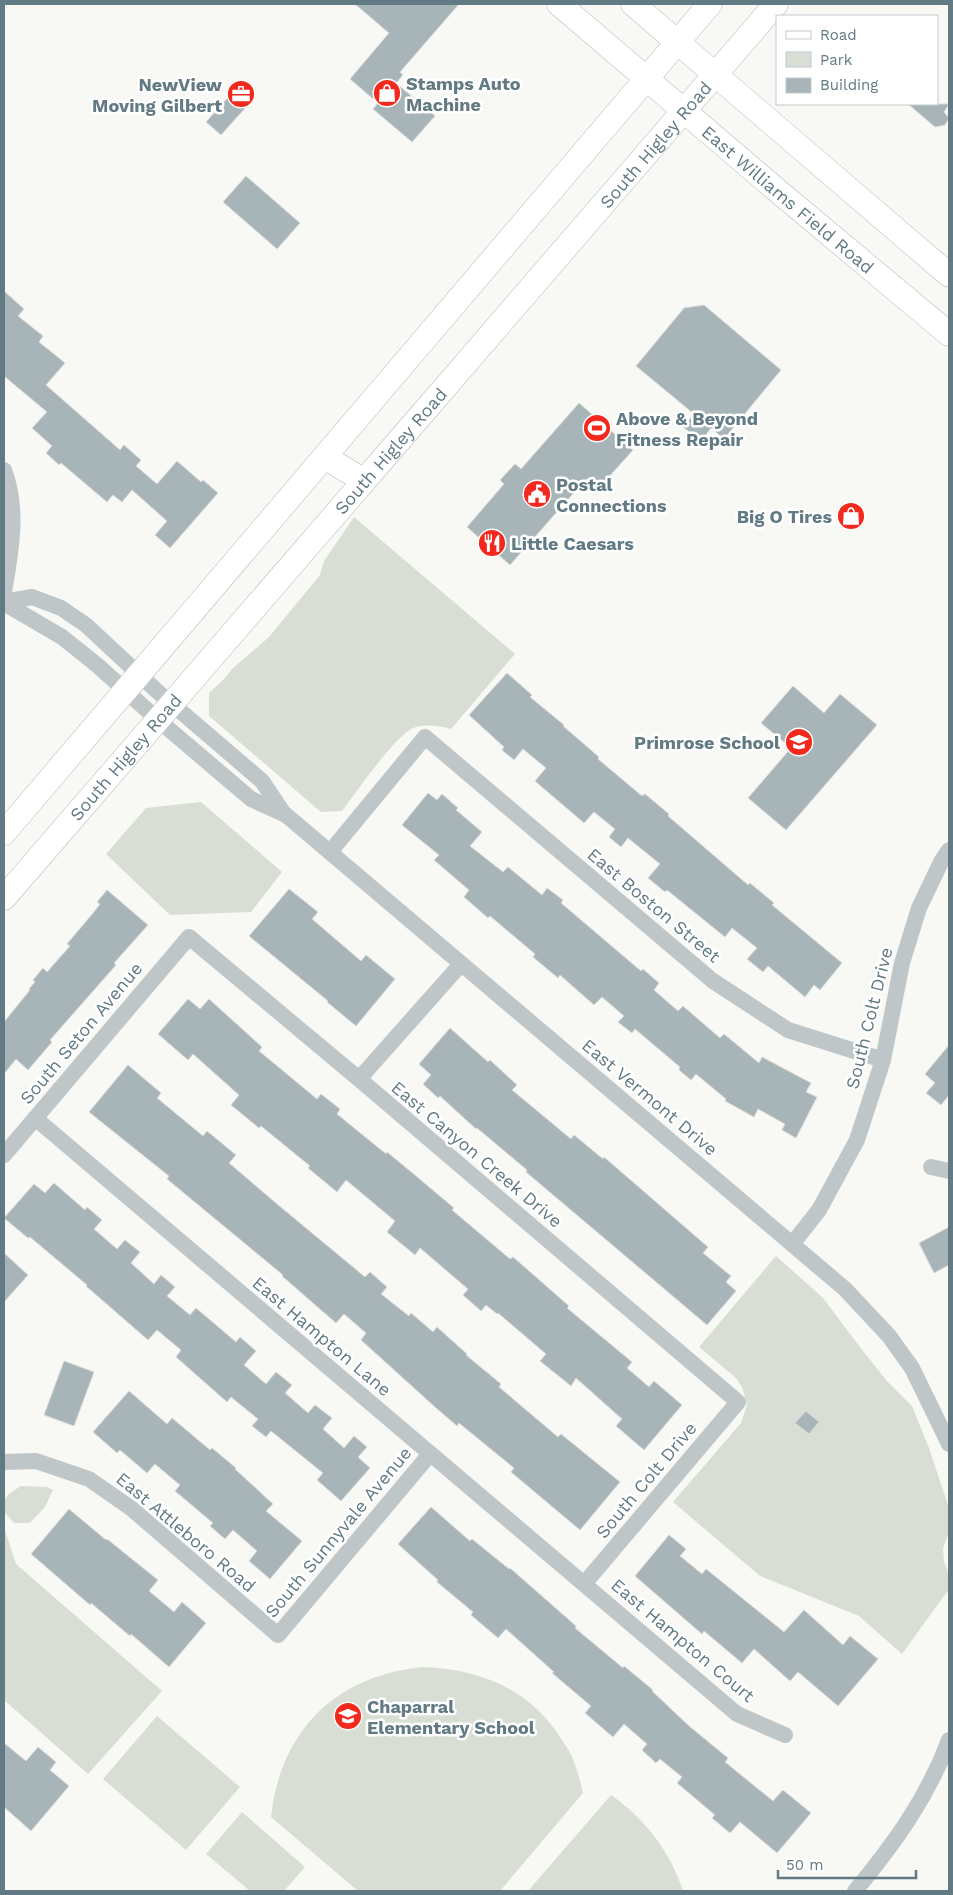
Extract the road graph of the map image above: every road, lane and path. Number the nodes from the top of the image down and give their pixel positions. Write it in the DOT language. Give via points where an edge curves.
graph roads {
  1 [pos="560,4"];
  2 [pos="633,4"];
  3 [pos="710,4"];
  4 [pos="776,4"];
  5 [pos="677,42"];
  6 [pos="714,74"];
  7 [pos="646,79"];
  8 [pos="684,111"];
  9 [pos="949,275"];
  10 [pos="949,334"];
  11 [pos="325,457"];
  12 [pos="4,470"];
  13 [pos="364,481"];
  14 [pos="4,592"];
  15 [pos="4,603"];
  16 [pos="133,683"];
  17 [pos="164,711"];
  18 [pos="4,833"];
  19 [pos="330,852"];
  20 [pos="946,860"];
  21 [pos="4,898"];
  22 [pos="189,937"];
  23 [pos="461,964"];
  24 [pos="883,1060"];
  25 [pos="359,1079"];
  26 [pos="35,1118"];
  27 [pos="4,1155"];
  28 [pos="931,1167"];
  29 [pos="949,1171"];
  30 [pos="793,1243"];
  31 [pos="738,1402"];
  32 [pos="949,1444"];
  33 [pos="430,1454"];
  34 [pos="4,1462"];
  35 [pos="584,1584"];
  36 [pos="278,1635"];
  37 [pos="785,1735"];
  38 [pos="949,1740"];
  39 [pos="855,1891"];
  1 -- 7 [label="main road, East Williams Field Road"];
  2 -- 5 [label="main road"];
  3 -- 5 [label="main road"];
  4 -- 6 [label="main road, South Higley Road"];
  5 -- 6 [label="main road"];
  5 -- 7 [label="main road"];
  6 -- 8 [label="main road, South Higley Road"];
  6 -- 9 [label="main road"];
  7 -- 8 [label="main road, East Williams Field Road"];
  7 -- 11 [label="main road"];
  8 -- 10 [label="main road, East Williams Field Road"];
  8 -- 13 [label="main road, South Higley Road"];
  11 -- 13 [label="main road"];
  11 -- 16 [label="main road"];
  12 -- 14 [label="street" via="14,518"];
  13 -- 17 [label="main road, South Higley Road"];
  15 -- 16 [label="street, East Vermont Drive"];
  15 -- 16 [label="street, East Vermont Drive" via="32,597 61,608 86,625"];
  16 -- 17 [label="street, East Vermont Drive"];
  16 -- 17 [label="street, East Vermont Drive"];
  16 -- 18 [label="main road"];
  17 -- 19 [label="street, East Vermont Drive" via="251,799 286,816"];
  17 -- 21 [label="main road, South Higley Road"];
  19 -- 23 [label="street, East Vermont Drive"];
  19 -- 24 [label="street, East Boston Street" via="425,737 713,981 788,1030"];
  20 -- 24 [label="street, South Colt Drive" via="919,908 902,963"];
  22 -- 25 [label="street, East Canyon Creek Drive"];
  22 -- 26 [label="street, South Seton Avenue"];
  23 -- 25 [label="street"];
  23 -- 30 [label="street, East Vermont Drive"];
  24 -- 30 [label="street, South Colt Drive" via="857,1140 820,1210"];
  25 -- 31 [label="street, East Canyon Creek Drive"];
  26 -- 27 [label="street, South Seton Avenue"];
  26 -- 33 [label="street, East Hampton Lane"];
  28 -- 29 [label="street"];
  30 -- 32 [label="street, East Vermont Drive" via="845,1289 889,1336 912,1368"];
  31 -- 35 [label="street, South Colt Drive"];
  33 -- 35 [label="street, East Hampton Lane"];
  33 -- 36 [label="street, South Sunnyvale Avenue"];
  34 -- 36 [label="street, East Attleboro Road" via="36,1461 89,1479 132,1509"];
  35 -- 37 [label="street, East Hampton Court" via="737,1714"];
  38 -- 39 [label="street" via="940,1764 910,1819"];
}
